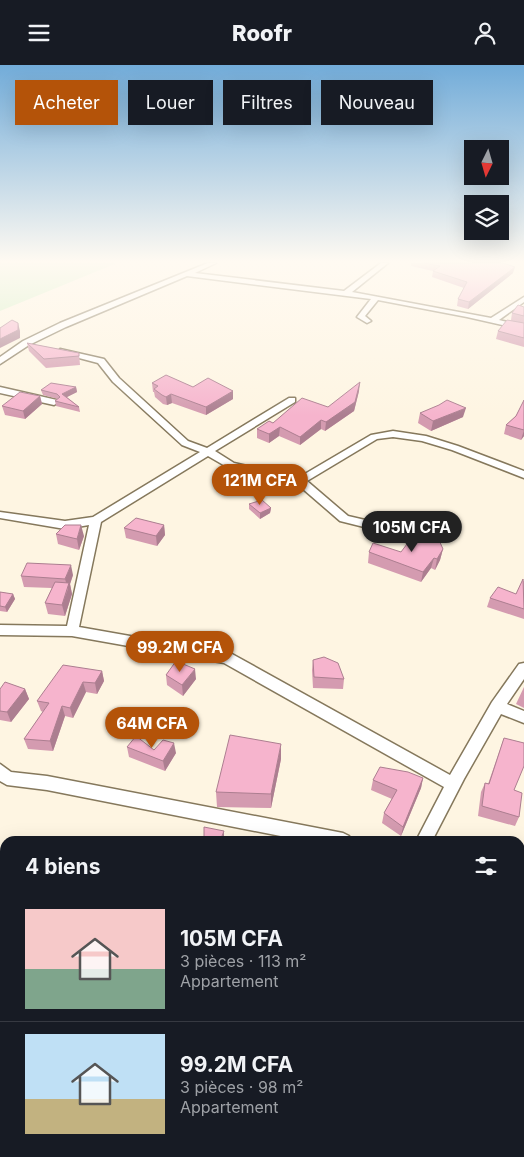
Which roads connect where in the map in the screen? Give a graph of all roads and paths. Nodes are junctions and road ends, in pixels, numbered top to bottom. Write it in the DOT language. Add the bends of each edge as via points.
graph roads {
  1 [pos="90,314"];
  2 [pos="363,314"];
  3 [pos="459,314"];
  4 [pos="502,314"];
  5 [pos="493,320"];
  6 [pos="367,321"];
  7 [pos="524,328"];
  8 [pos="26,343"];
  9 [pos="0,361"];
  10 [pos="0,390"];
  11 [pos="292,399"];
  12 [pos="54,402"];
  13 [pos="209,451"];
  14 [pos="524,475"];
  15 [pos="300,481"];
  16 [pos="0,515"];
  17 [pos="96,520"];
  18 [pos="400,532"];
  19 [pos="0,630"];
  20 [pos="72,631"];
  21 [pos="524,668"];
  22 [pos="497,706"];
  23 [pos="524,717"];
  24 [pos="0,771"];
  25 [pos="452,784"];
  26 [pos="317,836"];
  27 [pos="426,836"];
  1 -- 8 [label="street"];
  2 -- 6 [label="street" via="361,317"];
  3 -- 5 [label="street"];
  4 -- 5 [label="street"];
  5 -- 7 [label="street"];
  8 -- 9 [label="street"];
  8 -- 13 [label="street" via="101,361 116,380 185,443"];
  10 -- 12 [label="street"];
  11 -- 13 [label="street"];
  13 -- 15 [label="street" via="231,465"];
  13 -- 17 [label="street"];
  14 -- 15 [label="street" via="423,438 394,434 374,437"];
  15 -- 18 [label="street" via="344,519"];
  16 -- 17 [label="street" via="65,525"];
  17 -- 20 [label="street"];
  19 -- 20 [label="street"];
  20 -- 25 [label="street" via="227,657"];
  21 -- 22 [label="street"];
  22 -- 23 [label="street"];
  22 -- 25 [label="street"];
  24 -- 26 [label="street" via="7,778"];
  25 -- 27 [label="street"];
}
